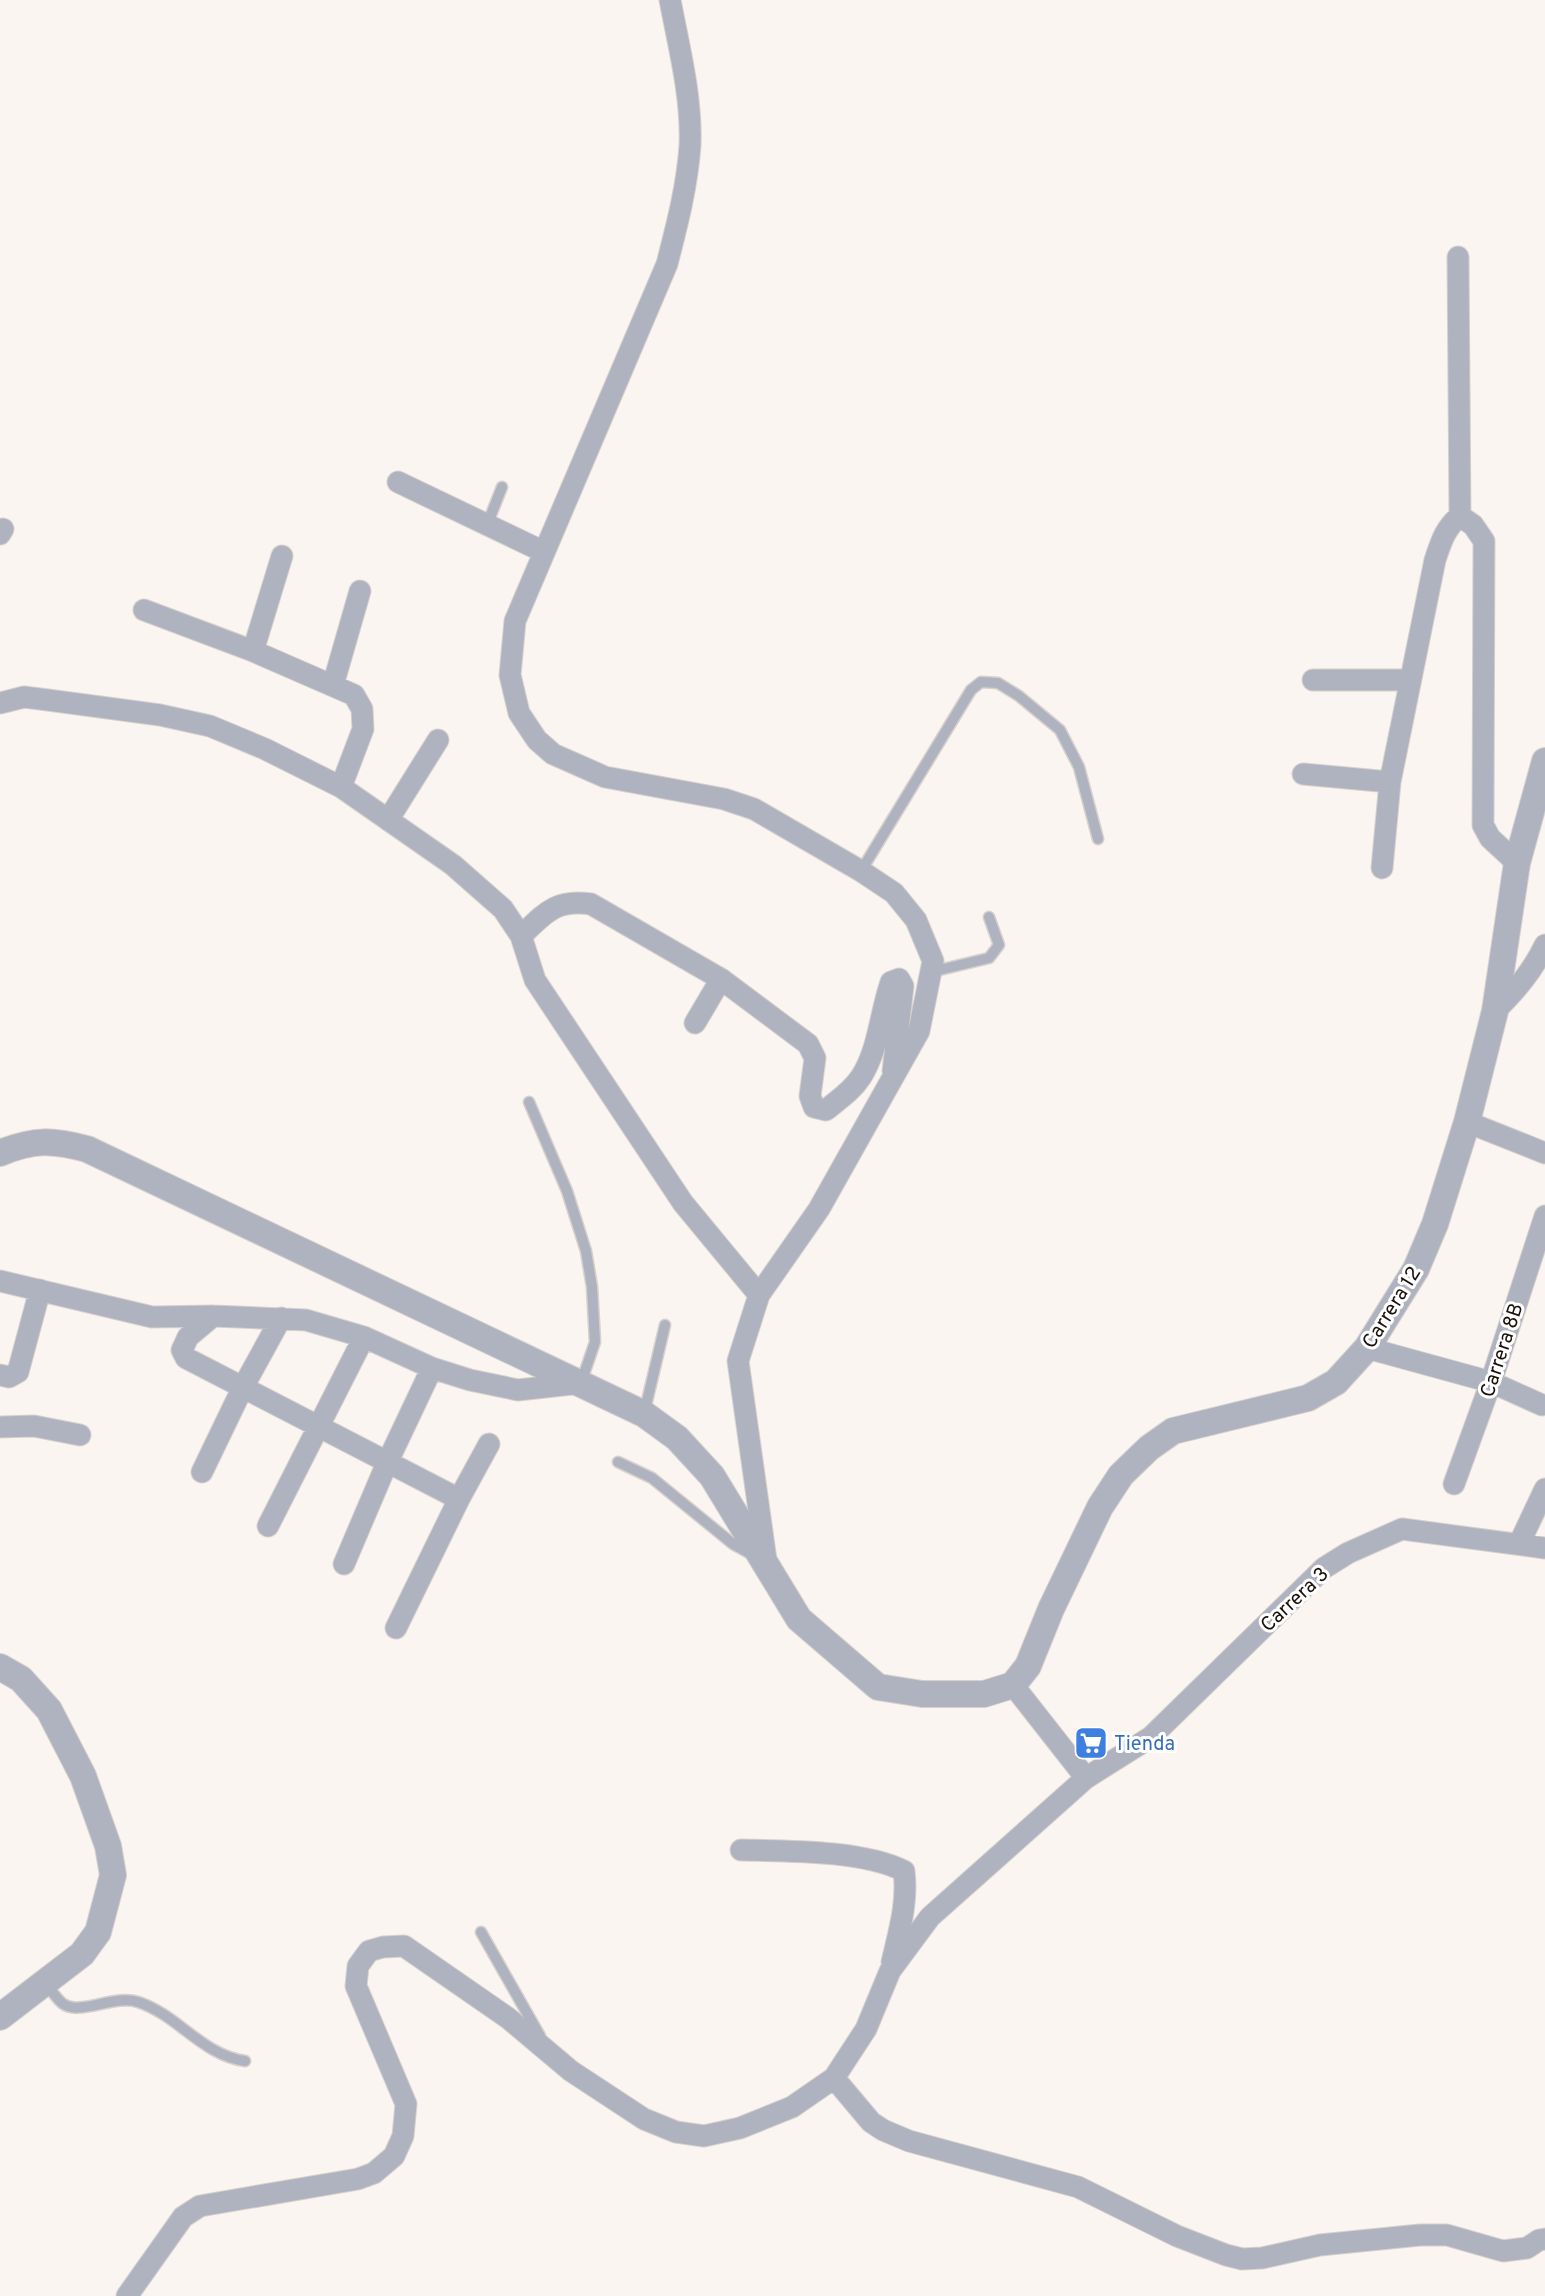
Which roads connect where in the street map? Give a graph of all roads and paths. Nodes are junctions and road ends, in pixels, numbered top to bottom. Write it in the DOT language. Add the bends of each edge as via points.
graph roads {
  1 [pos="670,0"];
  2 [pos="1458,257"];
  3 [pos="398,483"];
  4 [pos="502,487"];
  5 [pos="1460,516"];
  6 [pos="487,525"];
  7 [pos="544,552"];
  8 [pos="282,556"];
  9 [pos="360,591"];
  10 [pos="144,610"];
  11 [pos="253,651"];
  12 [pos="1313,680"];
  13 [pos="1410,680"];
  14 [pos="333,685"];
  15 [pos="0,704"];
  16 [pos="438,740"];
  17 [pos="1545,761"];
  18 [pos="1303,774"];
  19 [pos="1390,782"];
  20 [pos="341,787"];
  21 [pos="388,820"];
  22 [pos="1098,838"];
  23 [pos="1517,863"];
  24 [pos="1382,868"];
  25 [pos="861,871"];
  26 [pos="989,916"];
  27 [pos="521,936"];
  28 [pos="1545,945"];
  29 [pos="931,972"];
  30 [pos="721,979"];
  31 [pos="1495,1011"];
  32 [pos="695,1023"];
  33 [pos="892,1081"];
  34 [pos="529,1102"];
  35 [pos="1467,1122"];
  36 [pos="0,1153"];
  37 [pos="1545,1153"];
  38 [pos="1545,1216"];
  39 [pos="0,1281"];
  40 [pos="40,1290"];
  41 [pos="759,1295"];
  42 [pos="213,1316"];
  43 [pos="282,1318"];
  44 [pos="665,1325"];
  45 [pos="364,1337"];
  46 [pos="1367,1348"];
  47 [pos="432,1368"];
  48 [pos="0,1375"];
  49 [pos="1491,1382"];
  50 [pos="581,1383"];
  51 [pos="242,1389"];
  52 [pos="1544,1403"];
  53 [pos="644,1414"];
  54 [pos="0,1427"];
  55 [pos="318,1427"];
  56 [pos="80,1435"];
  57 [pos="489,1444"];
  58 [pos="618,1461"];
  59 [pos="387,1463"];
  60 [pos="202,1472"];
  61 [pos="1454,1484"];
  62 [pos="1545,1489"];
  63 [pos="459,1499"];
  64 [pos="268,1526"];
  65 [pos="1520,1544"];
  66 [pos="1545,1548"];
  67 [pos="766,1560"];
  68 [pos="344,1564"];
  69 [pos="396,1628"];
  70 [pos="0,1667"];
  71 [pos="1013,1685"];
  72 [pos="1086,1778"];
  73 [pos="741,1850"];
  74 [pos="481,1932"];
  75 [pos="890,1971"];
  76 [pos="44,1981"];
  77 [pos="0,2017"];
  78 [pos="549,2052"];
  79 [pos="245,2061"];
  80 [pos="834,2078"];
  81 [pos="1545,2239"];
  82 [pos="127,2296"];
  1 -- 7 [label="street" via="686,82 690,145 683,204 667,264"];
  2 -- 5 [label="street"];
  3 -- 6 [label="street"];
  4 -- 6 [label="lane"];
  5 -- 13 [label="street" via="1450,524 1435,560"];
  5 -- 23 [label="street" via="1473,525 1484,541 1483,825 1490,838"];
  6 -- 7 [label="street"];
  7 -- 25 [label="street" via="515,621 510,675 519,712 537,740 553,754 605,777 724,799 754,809"];
  8 -- 11 [label="street"];
  9 -- 14 [label="street"];
  10 -- 11 [label="street"];
  11 -- 14 [label="street"];
  12 -- 13 [label="street"];
  13 -- 19 [label="street"];
  14 -- 20 [label="street" via="354,695 362,709 363,729"];
  15 -- 20 [label="street" via="24,697 160,715 210,726"];
  16 -- 21 [label="street"];
  17 -- 23 [label="street, Carrera 12"];
  18 -- 19 [label="street"];
  19 -- 24 [label="street"];
  20 -- 21 [label="street"];
  21 -- 27 [label="street" via="453,865 503,909"];
  22 -- 25 [label="lane" via="1079,766 1060,730 998,683 981,682 971,690"];
  23 -- 31 [label="street, Carrera 12"];
  25 -- 29 [label="street" via="894,893 916,920 933,961"];
  26 -- 29 [label="lane" via="999,945 988,958"];
  27 -- 30 [label="street" via="551,908 577,902 591,904"];
  27 -- 41 [label="street" via="534,980 683,1203"];
  28 -- 31 [label="street" via="1534,969"];
  29 -- 33 [label="street" via="919,1031"];
  30 -- 32 [label="street"];
  30 -- 33 [label="street" via="808,1044 815,1058 810,1096 814,1107 826,1110 860,1078 872,1054 891,982 899,979 903,986"];
  31 -- 35 [label="street, Carrera 12"];
  33 -- 41 [label="street" via="819,1209"];
  34 -- 50 [label="lane" via="567,1191 586,1251 595,1342"];
  35 -- 37 [label="street"];
  35 -- 46 [label="street, Carrera 12" via="1435,1224 1416,1269"];
  36 -- 50 [label="street" via="24,1143 59,1142 87,1149"];
  38 -- 49 [label="street, Carrera 8B"];
  39 -- 40 [label="street"];
  40 -- 42 [label="street" via="152,1317"];
  40 -- 48 [label="street" via="18,1372 9,1377"];
  41 -- 67 [label="street" via="738,1361"];
  42 -- 43 [label="street"];
  42 -- 51 [label="street" via="188,1336 182,1350 186,1358"];
  43 -- 45 [label="street" via="306,1320"];
  43 -- 51 [label="street"];
  44 -- 53 [label="lane"];
  45 -- 47 [label="street"];
  45 -- 55 [label="street"];
  46 -- 49 [label="street"];
  46 -- 71 [label="street, Carrera 12" via="1336,1382 1308,1398 1173,1431 1149,1448 1121,1475 1095,1517 1028,1666"];
  47 -- 50 [label="street" via="518,1390"];
  47 -- 59 [label="street"];
  49 -- 52 [label="street"];
  49 -- 61 [label="street, Carrera 8B"];
  50 -- 53 [label="street"];
  51 -- 55 [label="street"];
  51 -- 60 [label="street"];
  53 -- 67 [label="street" via="677,1438 712,1476"];
  54 -- 56 [label="street" via="34,1426"];
  55 -- 59 [label="street"];
  55 -- 64 [label="street"];
  57 -- 63 [label="street"];
  58 -- 67 [label="lane" via="652,1478 733,1544"];
  59 -- 63 [label="street"];
  59 -- 68 [label="street"];
  62 -- 65 [label="street"];
  63 -- 69 [label="street"];
  65 -- 66 [label="street, Carrera 3"];
  65 -- 72 [label="street, Carrera 3" via="1402,1529 1348,1553 1324,1568 1151,1737"];
  67 -- 71 [label="street" via="799,1619 878,1687 922,1694 984,1694"];
  70 -- 76 [label="street" via="21,1679 49,1710 83,1776 108,1846 113,1875 98,1932 82,1954"];
  71 -- 72 [label="street"];
  72 -- 75 [label="street, Carrera 3" via="930,1917"];
  73 -- 75 [label="street" via="819,1852 890,1863 904,1871 902,1922"];
  74 -- 78 [label="lane"];
  75 -- 80 [label="street" via="866,2028"];
  76 -- 77 [label="street"];
  76 -- 79 [label="lane" via="69,2007 117,1999 141,2003 218,2054"];
  78 -- 80 [label="street" via="644,2119 676,2132 704,2136 741,2128 792,2107"];
  78 -- 82 [label="street" via="508,2018 404,1946 369,1951 358,1966 356,1986 406,2104 403,2136 394,2156 374,2173 357,2179 200,2205 183,2217"];
  80 -- 81 [label="street" via="871,2122 883,2130 909,2141 1078,2187 1226,2256 1262,2258 1320,2246 1420,2235 1447,2235 1503,2251 1527,2248"];
}
